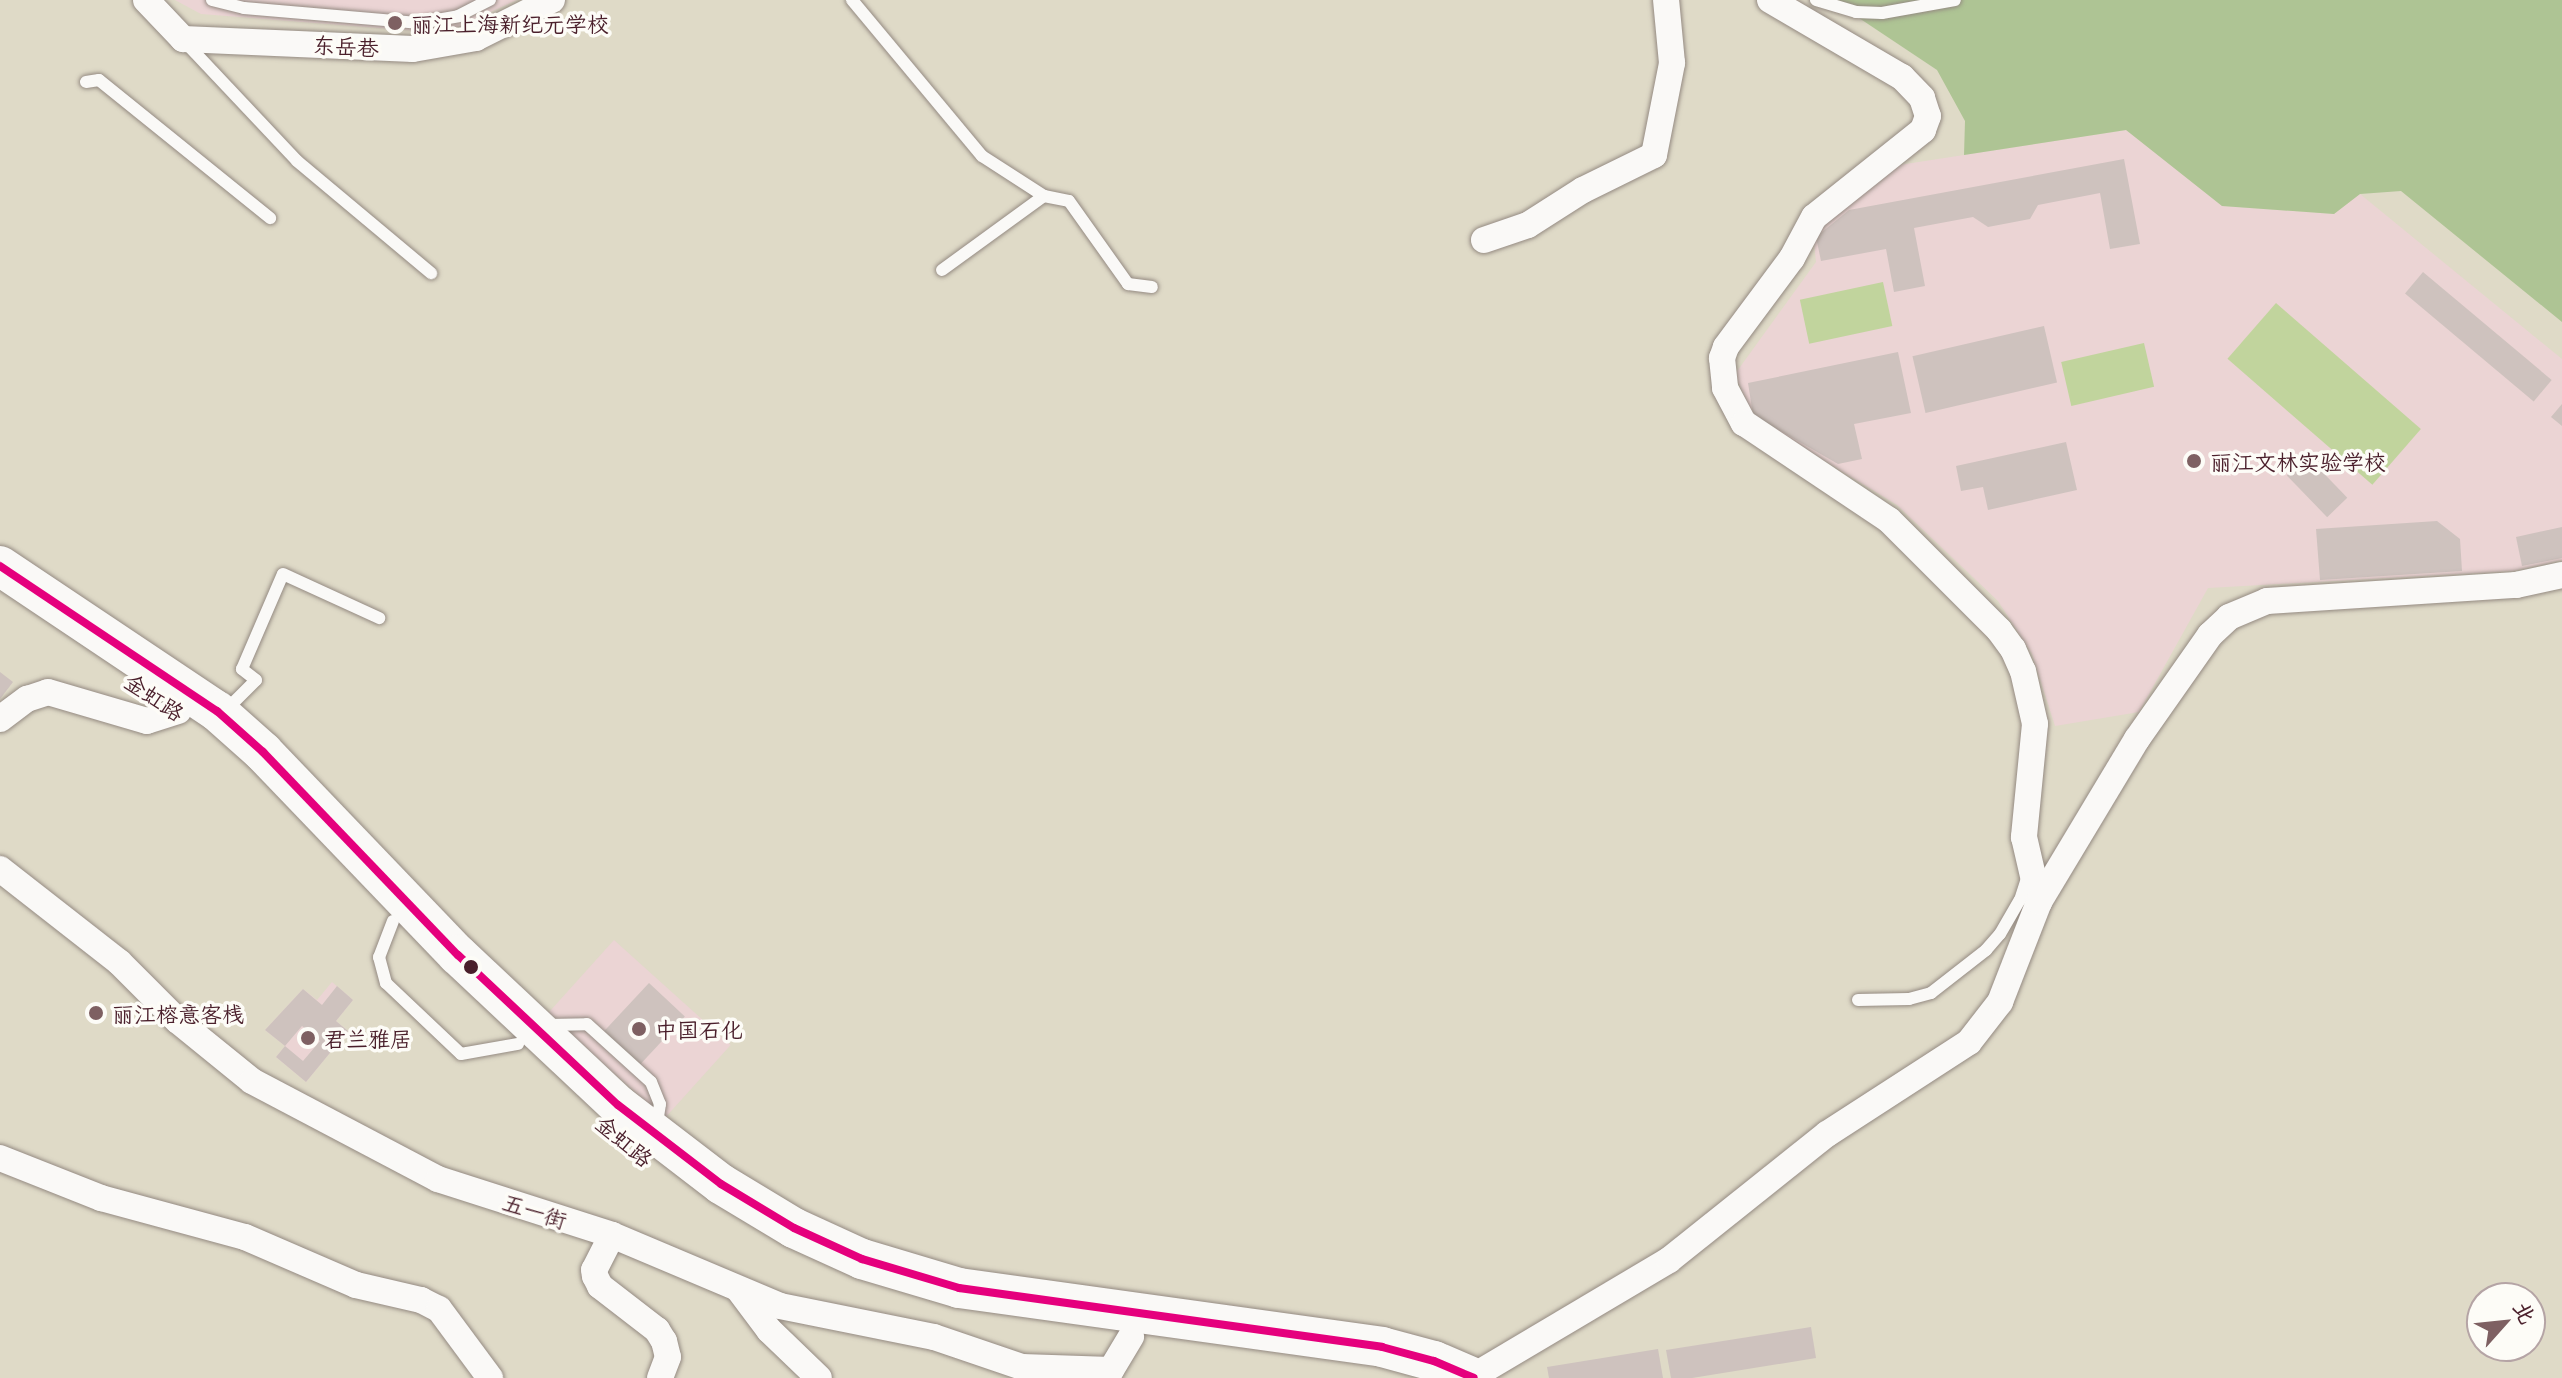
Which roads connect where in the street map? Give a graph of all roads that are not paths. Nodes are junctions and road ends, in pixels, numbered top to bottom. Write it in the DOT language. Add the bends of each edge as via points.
graph roads {
  1 [pos="146,0"];
  2 [pos="212,0"];
  3 [pos="490,0"];
  4 [pos="552,0"];
  5 [pos="852,0"];
  6 [pos="1666,0"];
  7 [pos="1770,0"];
  8 [pos="1816,0"];
  9 [pos="1955,0"];
  10 [pos="183,39"];
  11 [pos="86,82"];
  12 [pos="1044,196"];
  13 [pos="270,218"];
  14 [pos="1484,240"];
  15 [pos="942,270"];
  16 [pos="431,273"];
  17 [pos="1152,287"];
  18 [pos="0,566"];
  19 [pos="2562,575"];
  20 [pos="0,594"];
  21 [pos="379,618"];
  22 [pos="178,711"];
  23 [pos="222,715"];
  24 [pos="0,719"];
  25 [pos="2030,863"];
  26 [pos="0,869"];
  27 [pos="2039,902"];
  28 [pos="1858,1000"];
  29 [pos="526,1035"];
  30 [pos="0,1158"];
  31 [pos="612,1235"];
  32 [pos="739,1290"];
  33 [pos="1131,1337"];
  34 [pos="1473,1377"];
  35 [pos="490,1378"];
  36 [pos="660,1378"];
  37 [pos="819,1378"];
  38 [pos="1408,1378"];
  1 -- 10 [label="street"];
  2 -- 3 [label="lane" via="244,8 420,23 458,16"];
  4 -- 10 [label="street, 东岳巷" via="494,31 435,47"];
  5 -- 12 [label="lane" via="982,156"];
  6 -- 14 [label="street" via="1672,63 1654,155 1528,225"];
  7 -- 25 [label="street" via="1902,77 1922,98 1928,116 1923,130 1814,217 1792,258 1726,347 1725,388 1744,423 1889,520 2013,649 2035,724 2024,837"];
  8 -- 9 [label="lane" via="1856,12 1882,13"];
  10 -- 16 [label="lane" via="297,161"];
  11 -- 13 [label="lane" via="99,80"];
  12 -- 15 [label="lane"];
  12 -- 17 [label="lane" via="1069,201 1128,284"];
  18 -- 23 [label="main road, 金虹路"];
  19 -- 27 [label="street" via="2516,585 2280,599 2240,610 2210,635 2137,739"];
  20 -- 22 [label="main road, 金虹路"];
  21 -- 23 [label="lane" via="283,574 242,669 256,680"];
  22 -- 24 [label="street" via="147,721 48,692 14,706"];
  22 -- 29 [label="main road, 金虹路" via="247,769 393,921"];
  23 -- 29 [label="main road, 金虹路" via="458,955"];
  25 -- 27 [label="street"];
  25 -- 28 [label="lane" via="2012,917 1986,950 1931,993"];
  26 -- 31 [label="street, 五一街" via="119,962 178,1021 252,1081 438,1179"];
  27 -- 34 [label="street" via="2000,1002 1969,1042 1827,1134 1682,1252"];
  29 -- 33 [label="main road, 金虹路" via="637,1151 708,1204 783,1250 854,1282 923,1304"];
  29 -- 34 [label="main road, 金虹路" via="721,1184 794,1228 898,1272 991,1294 1382,1347"];
  30 -- 35 [label="street" via="101,1198 245,1237 356,1285 439,1309"];
  31 -- 32 [label="street, 五一街"];
  31 -- 36 [label="street" via="595,1276 600,1286 657,1330 668,1357"];
  32 -- 33 [label="street, 五一街" via="780,1306 934,1337 1022,1367 1111,1370"];
  32 -- 37 [label="street" via="769,1330"];
  33 -- 38 [label="main road, 金虹路"];
}
